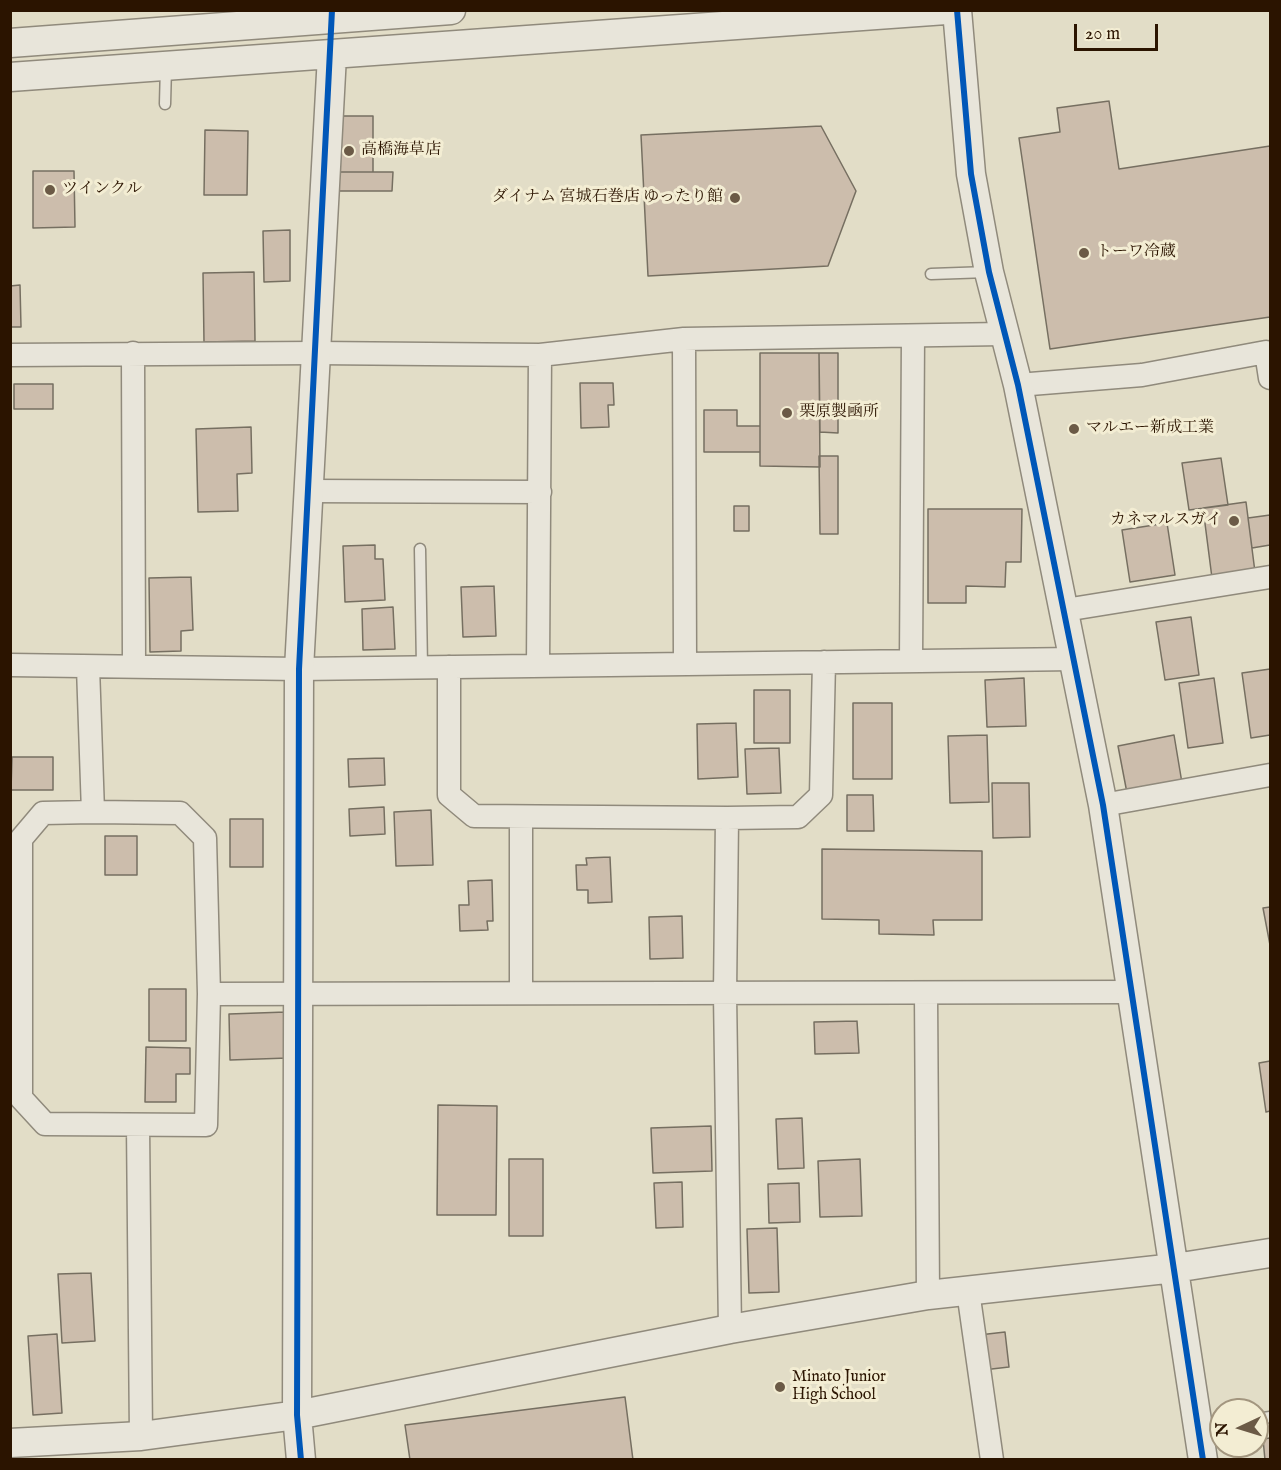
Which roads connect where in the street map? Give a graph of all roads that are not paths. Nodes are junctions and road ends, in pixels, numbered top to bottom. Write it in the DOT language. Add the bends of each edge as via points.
graph roads {
  1 [pos="451,10"];
  2 [pos="946,10"];
  3 [pos="957,10"];
  4 [pos="332,14"];
  5 [pos="654,21"];
  6 [pos="10,44"];
  7 [pos="332,55"];
  8 [pos="166,66"];
  9 [pos="10,77"];
  10 [pos="165,104"];
  11 [pos="989,272"];
  12 [pos="931,274"];
  13 [pos="1003,334"];
  14 [pos="913,336"];
  15 [pos="684,339"];
  16 [pos="133,353"];
  17 [pos="316,353"];
  18 [pos="10,355"];
  19 [pos="540,355"];
  20 [pos="1270,378"];
  21 [pos="1018,385"];
  22 [pos="309,491"];
  23 [pos="540,492"];
  24 [pos="420,549"];
  25 [pos="1270,577"];
  26 [pos="1065,610"];
  27 [pos="1075,659"];
  28 [pos="911,661"];
  29 [pos="824,662"];
  30 [pos="685,663"];
  31 [pos="10,665"];
  32 [pos="134,665"];
  33 [pos="538,666"];
  34 [pos="88,667"];
  35 [pos="422,667"];
  36 [pos="449,667"];
  37 [pos="299,669"];
  38 [pos="1270,775"];
  39 [pos="1103,805"];
  40 [pos="93,812"];
  41 [pos="521,817"];
  42 [pos="727,818"];
  43 [pos="15,963"];
  44 [pos="521,992"];
  45 [pos="1132,992"];
  46 [pos="299,993"];
  47 [pos="208,994"];
  48 [pos="725,994"];
  49 [pos="926,994"];
  50 [pos="138,1125"];
  51 [pos="1270,1253"];
  52 [pos="1175,1268"];
  53 [pos="968,1291"];
  54 [pos="928,1295"];
  55 [pos="730,1329"];
  56 [pos="297,1415"];
  57 [pos="1209,1420"];
  58 [pos="1209,1429"];
  59 [pos="141,1436"];
  60 [pos="10,1443"];
  61 [pos="301,1460"];
  62 [pos="992,1460"];
  63 [pos="1203,1460"];
  1 -- 4 [label="street"];
  2 -- 5 [label="street"];
  3 -- 11 [label="street" via="970,174"];
  4 -- 6 [label="street"];
  4 -- 7 [label="street"];
  5 -- 7 [label="street"];
  7 -- 8 [label="street"];
  7 -- 17 [label="street"];
  8 -- 9 [label="street"];
  8 -- 10 [label="lane"];
  11 -- 12 [label="lane"];
  11 -- 13 [label="street"];
  13 -- 14 [label="street"];
  13 -- 21 [label="street"];
  14 -- 15 [label="street"];
  14 -- 28 [label="street"];
  15 -- 19 [label="street"];
  15 -- 30 [label="street"];
  16 -- 17 [label="street"];
  16 -- 18 [label="street"];
  16 -- 32 [label="street"];
  17 -- 19 [label="street"];
  17 -- 22 [label="street"];
  19 -- 23 [label="street"];
  20 -- 21 [label="street" via="1266,352 1142,375"];
  21 -- 26 [label="street"];
  22 -- 23 [label="street"];
  22 -- 37 [label="street"];
  23 -- 33 [label="street"];
  24 -- 35 [label="lane"];
  25 -- 26 [label="street"];
  26 -- 27 [label="street"];
  27 -- 28 [label="street"];
  27 -- 39 [label="street"];
  28 -- 29 [label="street"];
  29 -- 30 [label="street"];
  29 -- 42 [label="street" via="821,795 798,817"];
  30 -- 33 [label="street"];
  31 -- 34 [label="street"];
  32 -- 34 [label="street"];
  32 -- 37 [label="street"];
  33 -- 36 [label="street"];
  34 -- 40 [label="street"];
  35 -- 36 [label="street"];
  35 -- 37 [label="street"];
  36 -- 41 [label="street" via="449,795 474,816"];
  37 -- 46 [label="street"];
  38 -- 39 [label="street"];
  39 -- 45 [label="street"];
  40 -- 43 [label="street" via="43,813 21,838"];
  40 -- 47 [label="street" via="180,813 205,838"];
  41 -- 42 [label="street"];
  41 -- 44 [label="street"];
  42 -- 48 [label="street"];
  43 -- 50 [label="street" via="21,1098 45,1124"];
  44 -- 46 [label="street"];
  44 -- 48 [label="street"];
  45 -- 49 [label="street"];
  45 -- 52 [label="street"];
  46 -- 47 [label="street"];
  46 -- 56 [label="street"];
  47 -- 50 [label="street" via="206,1125"];
  48 -- 49 [label="street"];
  48 -- 55 [label="street"];
  49 -- 54 [label="street"];
  50 -- 59 [label="street"];
  51 -- 52 [label="street"];
  52 -- 53 [label="street"];
  52 -- 57 [label="street"];
  53 -- 54 [label="street"];
  53 -- 62 [label="street"];
  54 -- 55 [label="street"];
  55 -- 56 [label="street"];
  56 -- 59 [label="street"];
  56 -- 61 [label="street"];
  58 -- 63 [label="street"];
  59 -- 60 [label="street"];
}
